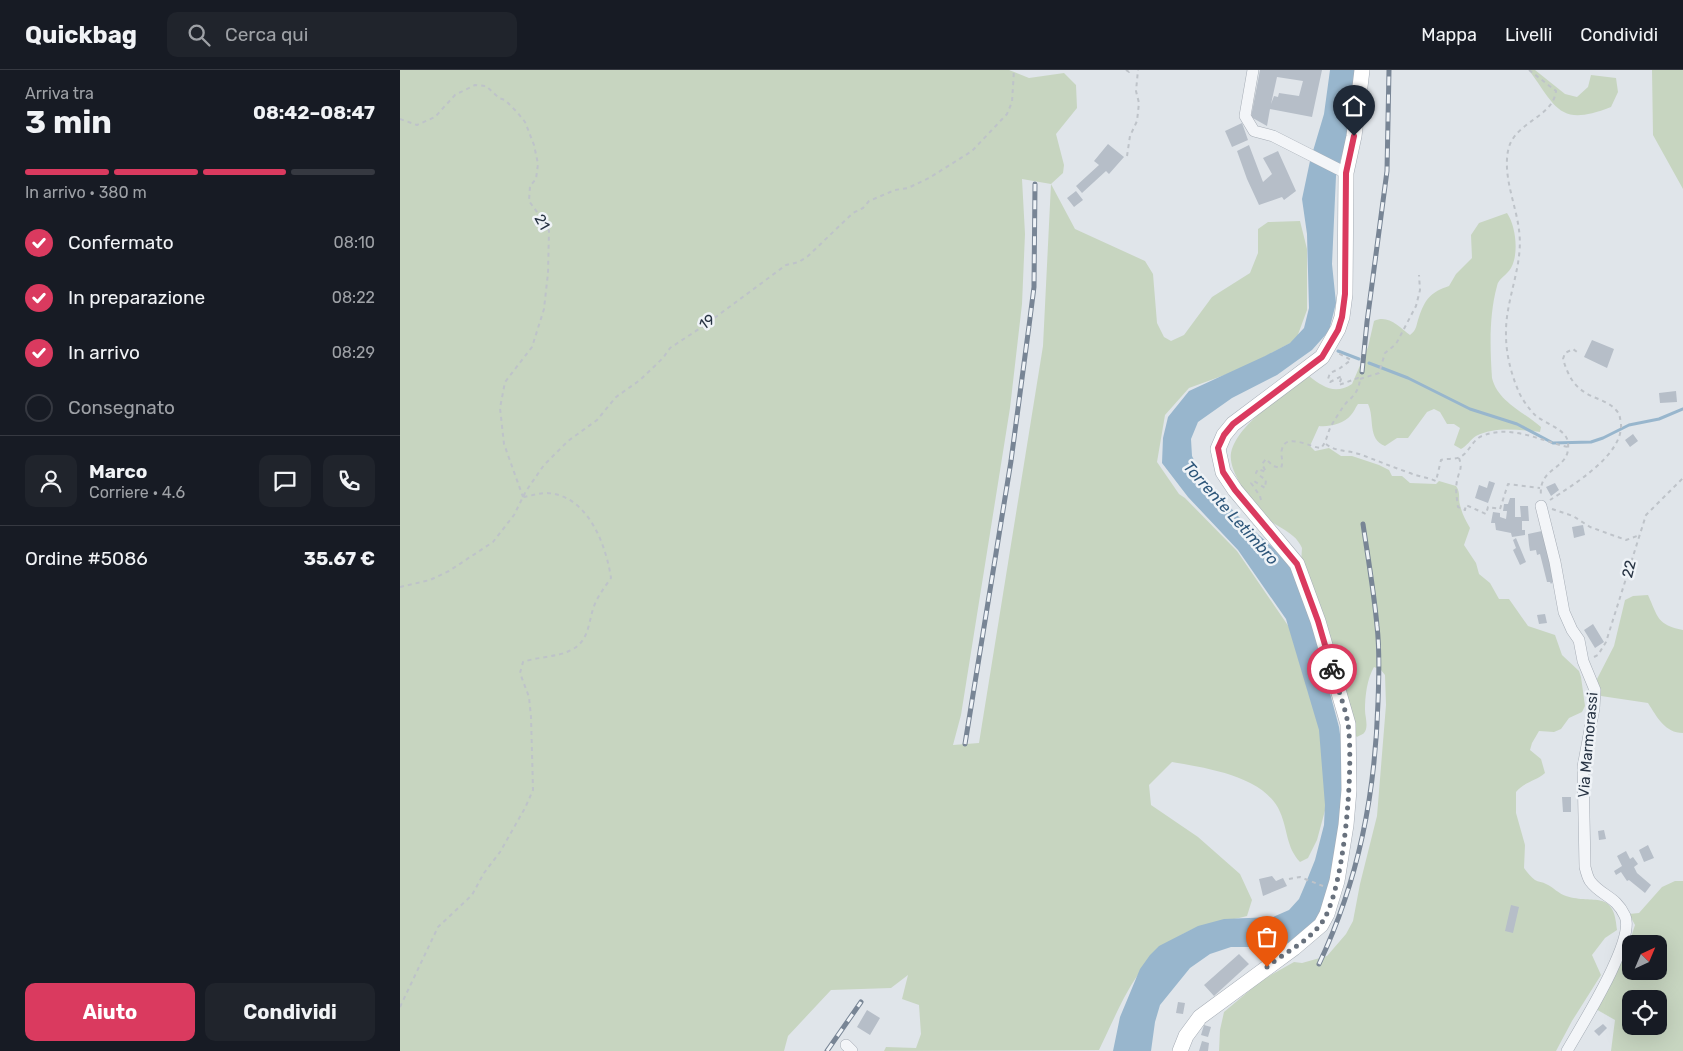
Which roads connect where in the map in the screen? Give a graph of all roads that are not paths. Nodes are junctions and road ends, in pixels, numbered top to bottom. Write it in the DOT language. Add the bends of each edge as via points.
graph roads {
  1 [pos="1253,70"];
  2 [pos="1362,70"];
  3 [pos="1346,173"];
  4 [pos="1543,509"];
  5 [pos="1180,1051"];
  6 [pos="1567,1051"];
  1 -- 3 [label="street" via="1245,116 1254,131 1273,136"];
  2 -- 3 [label="main road"];
  3 -- 5 [label="main road" via="1345,294 1342,317 1328,350 1313,365 1233,424 1218,448 1223,472 1297,564 1318,621 1348,724 1349,790 1337,881 1321,925 1200,1017"];
  4 -- 6 [label="street, Via Marmorassi" via="1564,612 1579,640 1583,661 1595,690 1582,800 1585,867 1590,881 1618,903 1628,924 1626,939 1611,972"];
}
